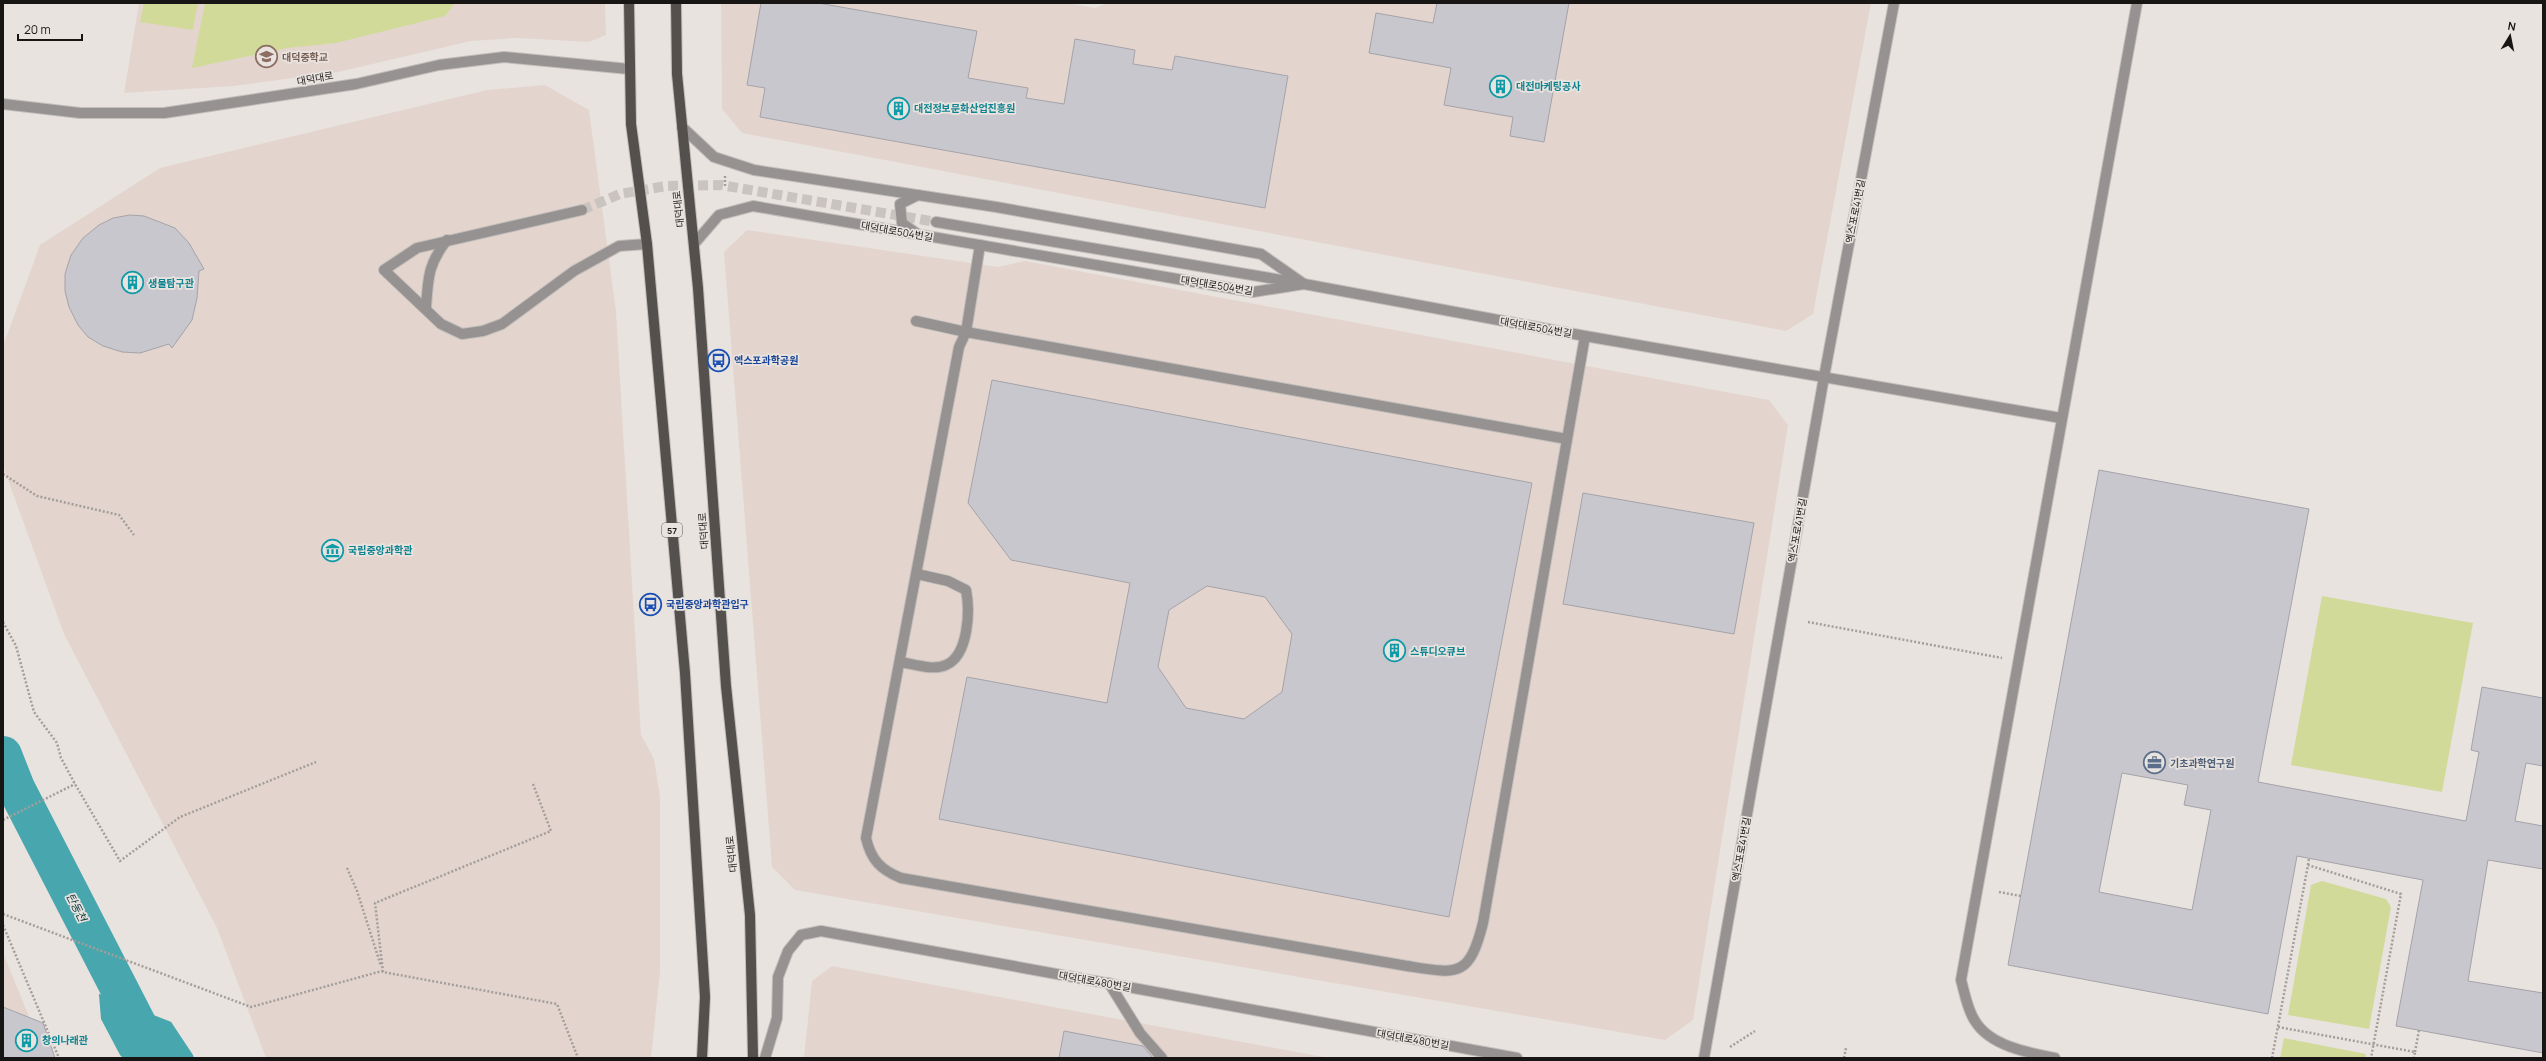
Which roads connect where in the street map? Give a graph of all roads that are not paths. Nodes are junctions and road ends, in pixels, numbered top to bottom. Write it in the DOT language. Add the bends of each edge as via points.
graph roads {
  1 [pos="629,3"];
  2 [pos="676,3"];
  3 [pos="1894,3"];
  4 [pos="2137,3"];
  5 [pos="630,70"];
  6 [pos="3,104"];
  7 [pos="682,128"];
  8 [pos="918,195"];
  9 [pos="582,210"];
  10 [pos="936,222"];
  11 [pos="919,235"];
  12 [pos="447,240"];
  13 [pos="647,244"];
  14 [pos="694,244"];
  15 [pos="980,245"];
  16 [pos="1304,284"];
  17 [pos="426,308"];
  18 [pos="916,321"];
  19 [pos="966,332"];
  20 [pos="1585,336"];
  21 [pos="1824,377"];
  22 [pos="2061,418"];
  23 [pos="1567,439"];
  24 [pos="916,574"];
  25 [pos="900,662"];
  26 [pos="1109,983"];
  27 [pos="702,1058"];
  28 [pos="753,1058"];
  29 [pos="765,1058"];
  30 [pos="1162,1058"];
  31 [pos="1517,1058"];
  32 [pos="1704,1058"];
  33 [pos="2055,1058"];
  1 -- 5 [label="main road, 57"];
  2 -- 7 [label="main road, 대덕대로" via="677,74"];
  3 -- 21 [label="street, 엑스포로41번길"];
  4 -- 22 [label="street"];
  5 -- 6 [label="street, 대덕대로" via="504,57 439,65 356,84 164,113 80,113"];
  5 -- 13 [label="main road, 57" via="630,124"];
  7 -- 8 [label="street" via="714,157 754,170"];
  7 -- 14 [label="main road, 대덕대로"];
  8 -- 11 [label="street" via="900,204 902,223"];
  8 -- 16 [label="street" via="1261,254"];
  9 -- 12 [label="street"];
  10 -- 16 [label="street"];
  11 -- 14 [label="street, 대덕대로504번길" via="753,206 719,215"];
  11 -- 15 [label="street, 대덕대로504번길"];
  12 -- 17 [label="street" via="435,255 428,273"];
  12 -- 17 [label="street" via="417,248 384,270"];
  13 -- 17 [label="street" via="619,246 574,272 502,324 483,331 462,334 441,324"];
  13 -- 27 [label="main road, 57" via="685,673 705,997"];
  14 -- 28 [label="main road, 대덕대로" via="726,686 750,915"];
  15 -- 16 [label="street, 대덕대로504번길" via="1253,292"];
  15 -- 19 [label="street"];
  16 -- 20 [label="street, 대덕대로504번길"];
  18 -- 19 [label="street"];
  19 -- 23 [label="street"];
  19 -- 24 [label="street" via="959,347"];
  20 -- 21 [label="street, 대덕대로504번길"];
  20 -- 23 [label="street"];
  21 -- 22 [label="street, 대덕대로504번길"];
  21 -- 32 [label="street, 엑스포로41번길"];
  22 -- 33 [label="street" via="1961,980 1975,1023 1996,1040 2022,1052"];
  23 -- 25 [label="street" via="1482,923 1477,946 1470,961 1456,970 1447,972 1399,965 901,878 886,873 874,861 866,838"];
  24 -- 25 [label="street"];
  24 -- 25 [label="street" via="948,581 966,590 969,607 962,648 956,658 945,666"];
  26 -- 29 [label="street, 대덕대로480번길" via="821,931 801,935 788,951 778,977 776,1018"];
  26 -- 30 [label="street"];
  26 -- 31 [label="street, 대덕대로480번길"];
}
